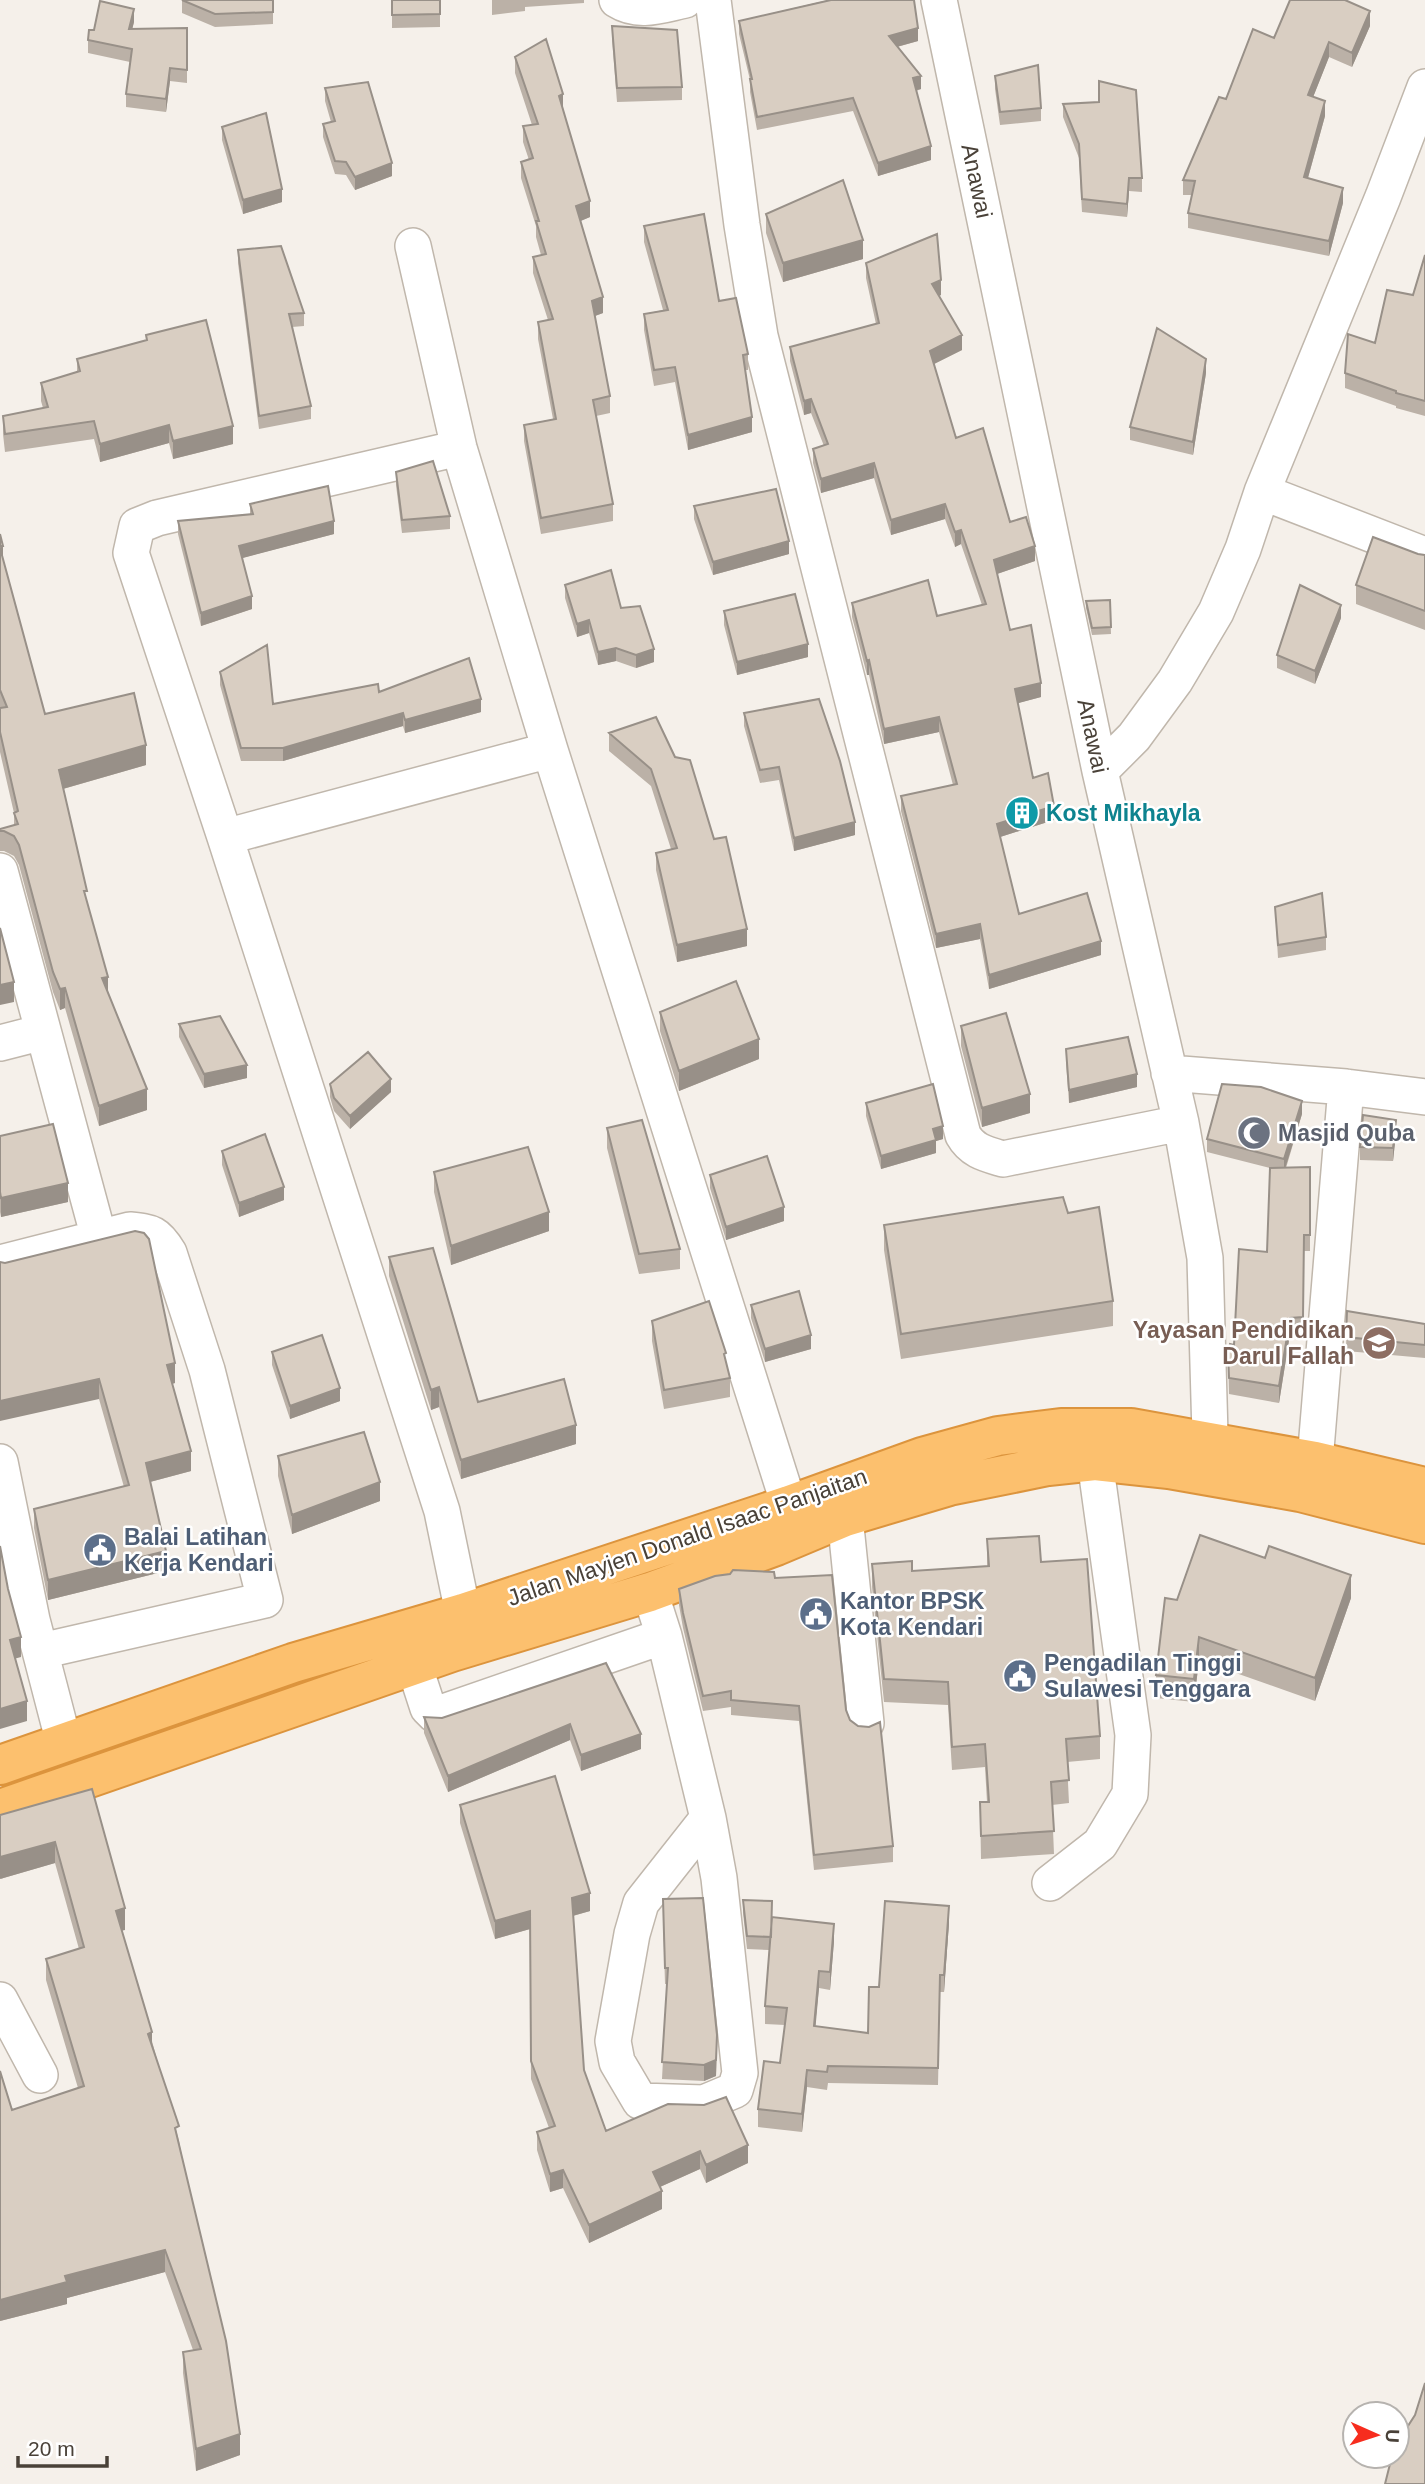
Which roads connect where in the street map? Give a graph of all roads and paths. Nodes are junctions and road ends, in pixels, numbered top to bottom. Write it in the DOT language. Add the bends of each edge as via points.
graph roads {
  1 [pos="685,0"];
  2 [pos="713,0"];
  3 [pos="939,0"];
  4 [pos="622,3"];
  5 [pos="1425,88"];
  6 [pos="413,246"];
  7 [pos="460,447"];
  8 [pos="1262,492"];
  9 [pos="1425,555"];
  10 [pos="550,750"];
  11 [pos="1100,771"];
  12 [pos="225,837"];
  13 [pos="0,871"];
  14 [pos="43,1032"];
  15 [pos="0,1043"];
  16 [pos="1169,1073"];
  17 [pos="1346,1087"];
  18 [pos="1425,1097"];
  19 [pos="1181,1123"];
  20 [pos="99,1238"];
  21 [pos="0,1263"];
  22 [pos="1210,1459"];
  23 [pos="1096,1461"];
  24 [pos="1315,1461"];
  25 [pos="0,1462"];
  26 [pos="1425,1487"];
  27 [pos="1383,1495"];
  28 [pos="789,1505"];
  29 [pos="845,1517"];
  30 [pos="1425,1524"];
  31 [pos="650,1592"];
  32 [pos="463,1612"];
  33 [pos="664,1636"];
  34 [pos="41,1651"];
  35 [pos="414,1665"];
  36 [pos="866,1723"];
  37 [pos="64,1743"];
  38 [pos="0,1765"];
  39 [pos="0,1809"];
  40 [pos="708,1818"];
  41 [pos="1050,1883"];
  42 [pos="0,2000"];
  43 [pos="40,2075"];
  1 -- 4 [label="street" via="644,9"];
  2 -- 19 [label="street" via="760,336 962,1135 968,1145 984,1154 1003,1158"];
  3 -- 11 [label="street, Anawai"];
  5 -- 8 [label="street"];
  6 -- 7 [label="street"];
  7 -- 10 [label="street"];
  7 -- 12 [label="street" via="137,526 131,553"];
  8 -- 9 [label="street"];
  8 -- 11 [label="street" via="1216,612 1175,681 1134,737"];
  10 -- 12 [label="street"];
  10 -- 28 [label="street"];
  11 -- 16 [label="street, Anawai"];
  12 -- 32 [label="street" via="442,1511"];
  13 -- 14 [label="street"];
  14 -- 15 [label="street"];
  14 -- 20 [label="street"];
  16 -- 17 [label="street"];
  16 -- 19 [label="street, Anawai"];
  17 -- 18 [label="street"];
  17 -- 24 [label="street"];
  19 -- 22 [label="street, Anawai" via="1205,1258"];
  20 -- 21 [label="street"];
  20 -- 34 [label="street" via="145,1231 159,1236 169,1253 207,1370 265,1600"];
  22 -- 23 [label="highway, Jalan Mayjen Donald Isaac Panjaitan"];
  22 -- 24 [label="highway, Jalan Mayjen Donald Isaac Panjaitan" via="1251,1450"];
  22 -- 27 [label="highway, Jalan Mayjen Donald Isaac Panjaitan" via="1300,1492"];
  22 -- 28 [label="highway, Jalan Mayjen Donald Isaac Panjaitan" via="1130,1428 1061,1428 998,1436 922,1457"];
  23 -- 29 [label="highway, Jalan Mayjen Donald Isaac Panjaitan" via="949,1486"];
  23 -- 41 [label="street" via="1133,1735 1130,1794 1100,1844"];
  24 -- 27 [label="highway, Jalan Mayjen Donald Isaac Panjaitan"];
  25 -- 34 [label="street"];
  26 -- 27 [label="highway"];
  27 -- 30 [label="highway"];
  28 -- 32 [label="highway, Jalan Mayjen Donald Isaac Panjaitan"];
  29 -- 31 [label="highway, Jalan Mayjen Donald Isaac Panjaitan"];
  29 -- 36 [label="street"];
  31 -- 33 [label="street"];
  31 -- 35 [label="highway, Jalan Mayjen Donald Isaac Panjaitan"];
  32 -- 37 [label="highway, Jalan Mayjen Donald Isaac Panjaitan" via="293,1663"];
  33 -- 35 [label="street" via="435,1715 428,1708"];
  33 -- 40 [label="street"];
  34 -- 37 [label="street"];
  35 -- 39 [label="highway, Jalan Mayjen Donald Isaac Panjaitan"];
  37 -- 38 [label="highway, Jalan Mayjen Donald Isaac Panjaitan"];
  40 -- 40 [label="street" via="740,2073 735,2090 704,2104 640,2101 617,2062 613,2041 632,1934 641,1903"];
  42 -- 43 [label="street"];
}
